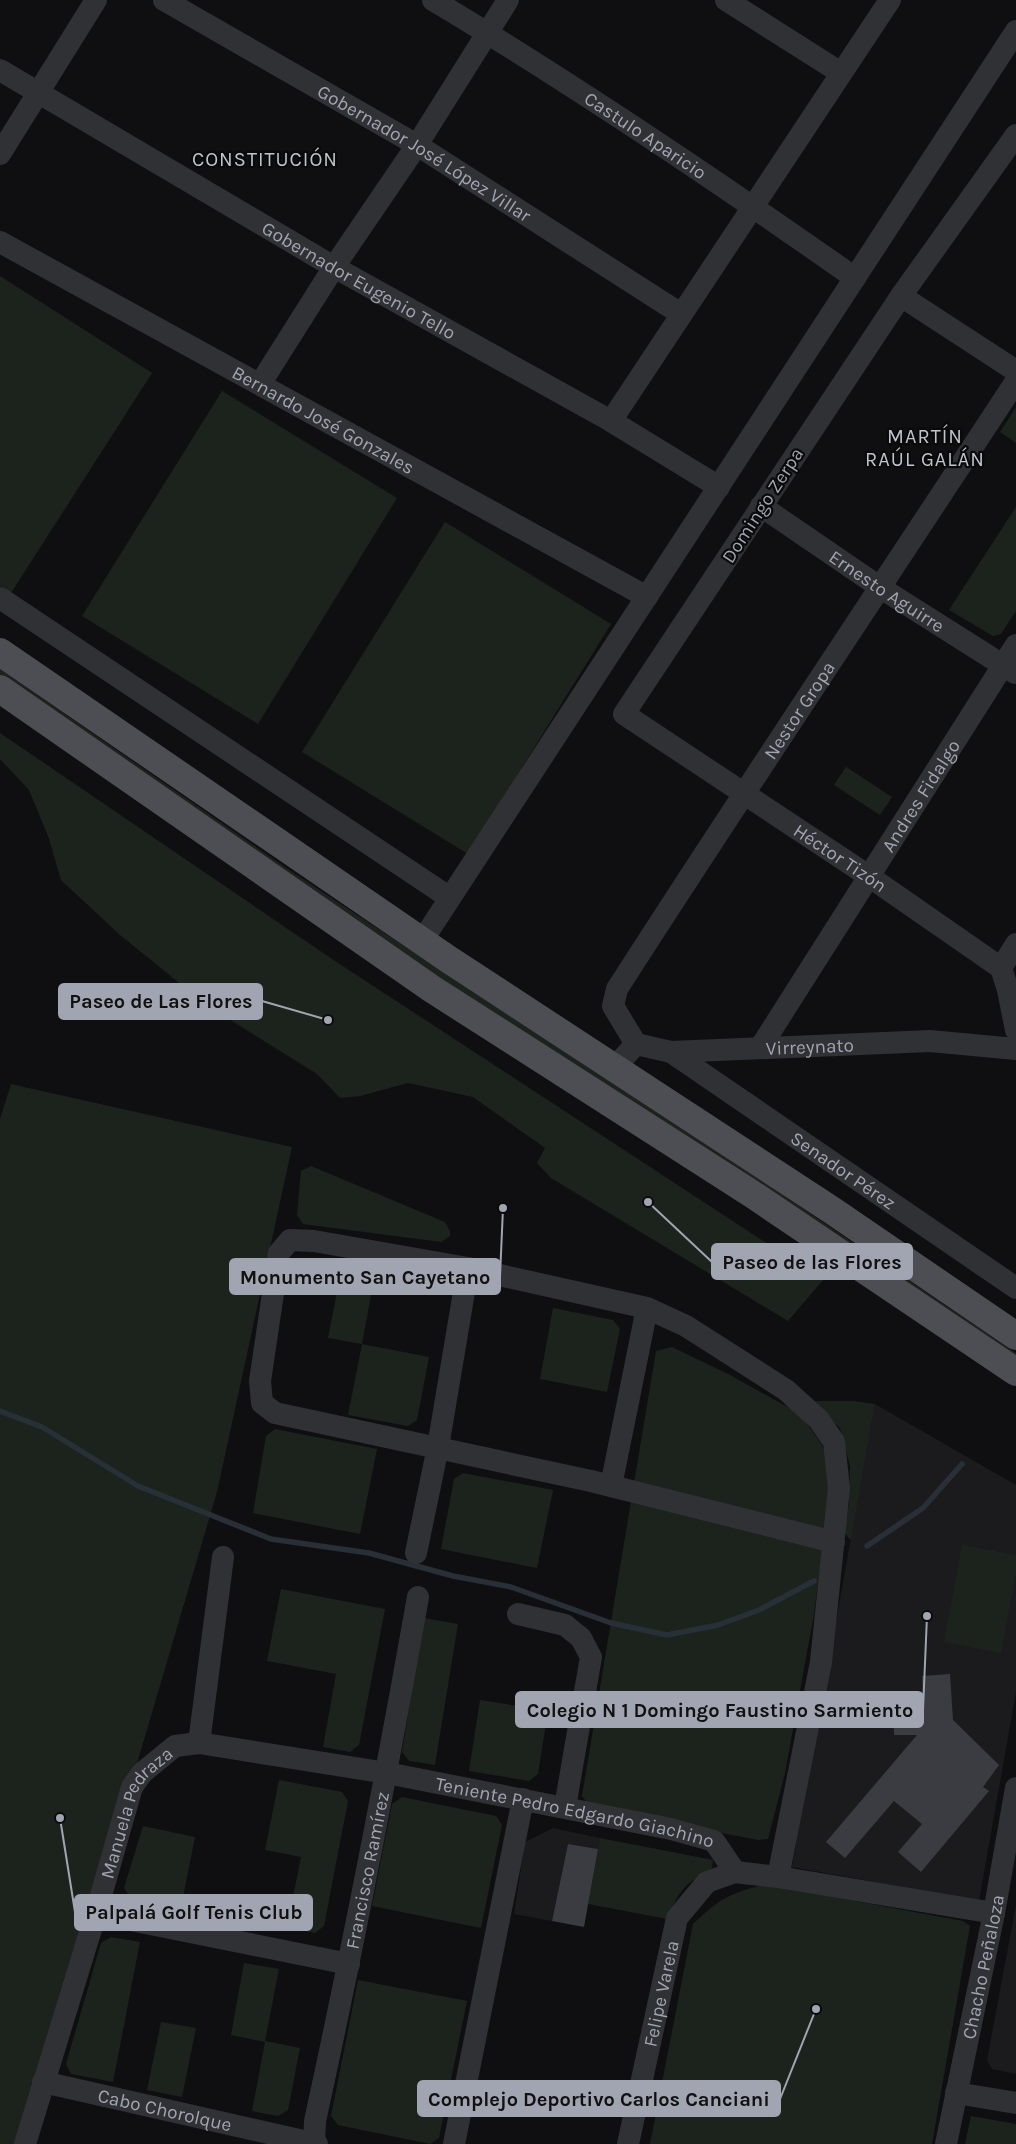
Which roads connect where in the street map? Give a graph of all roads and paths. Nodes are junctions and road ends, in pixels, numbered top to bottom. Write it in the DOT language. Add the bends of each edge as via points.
graph roads {
  1 [pos="96,0"];
  2 [pos="164,0"];
  3 [pos="433,0"];
  4 [pos="508,0"];
  5 [pos="726,0"];
  6 [pos="890,0"];
  7 [pos="1016,31"];
  8 [pos="487,32"];
  9 [pos="0,70"];
  10 [pos="841,73"];
  11 [pos="39,94"];
  12 [pos="1016,135"];
  13 [pos="417,145"];
  14 [pos="0,154"];
  15 [pos="752,206"];
  16 [pos="0,242"];
  17 [pos="334,267"];
  18 [pos="855,278"];
  19 [pos="901,296"];
  20 [pos="681,314"];
  21 [pos="1016,371"];
  22 [pos="1016,381"];
  23 [pos="260,384"];
  24 [pos="611,421"];
  25 [pos="719,487"];
  26 [pos="761,506"];
  27 [pos="881,588"];
  28 [pos="647,597"];
  29 [pos="0,598"];
  30 [pos="1016,645"];
  31 [pos="0,652"];
  32 [pos="1009,669"];
  33 [pos="0,690"];
  34 [pos="624,714"];
  35 [pos="744,792"];
  36 [pos="870,877"];
  37 [pos="450,898"];
  38 [pos="422,941"];
  39 [pos="1016,944"];
  40 [pos="1001,968"];
  41 [pos="1016,1030"];
  42 [pos="636,1044"];
  43 [pos="760,1048"];
  44 [pos="1016,1049"];
  45 [pos="671,1052"];
  46 [pos="615,1067"];
  47 [pos="468,1268"];
  48 [pos="1016,1288"];
  49 [pos="647,1308"];
  50 [pos="1016,1336"];
  51 [pos="1016,1372"];
  52 [pos="438,1447"];
  53 [pos="611,1486"];
  54 [pos="834,1542"];
  55 [pos="416,1552"];
  56 [pos="223,1557"];
  57 [pos="418,1597"];
  58 [pos="518,1614"];
  59 [pos="199,1743"];
  60 [pos="387,1773"];
  61 [pos="1016,1788"];
  62 [pos="523,1799"];
  63 [pos="565,1807"];
  64 [pos="735,1872"];
  65 [pos="778,1877"];
  66 [pos="96,1913"];
  67 [pos="994,1913"];
  68 [pos="349,1964"];
  69 [pos="43,2082"];
  70 [pos="956,2093"];
  71 [pos="1016,2103"];
  72 [pos="25,2144"];
  73 [pos="315,2144"];
  74 [pos="454,2144"];
  75 [pos="628,2144"];
  76 [pos="946,2144"];
  1 -- 11 [label="street"];
  2 -- 13 [label="street, Gobernador José López Villar"];
  3 -- 8 [label="street, Castulo Aparicio"];
  4 -- 8 [label="street"];
  5 -- 10 [label="street"];
  6 -- 10 [label="street"];
  7 -- 18 [label="street"];
  8 -- 13 [label="street"];
  8 -- 15 [label="street, Castulo Aparicio"];
  9 -- 11 [label="street, Gobernador Eugenio Tello"];
  10 -- 15 [label="street"];
  11 -- 14 [label="street"];
  11 -- 17 [label="street, Gobernador Eugenio Tello"];
  12 -- 19 [label="street, Domingo Zerpa"];
  13 -- 17 [label="street"];
  13 -- 20 [label="street, Gobernador José López Villar"];
  15 -- 18 [label="street, Castulo Aparicio"];
  15 -- 20 [label="street"];
  16 -- 23 [label="street, Bernardo José Gonzales"];
  17 -- 23 [label="street"];
  17 -- 24 [label="street, Gobernador Eugenio Tello"];
  18 -- 25 [label="street"];
  19 -- 21 [label="street"];
  19 -- 26 [label="street, Domingo Zerpa"];
  20 -- 24 [label="street"];
  22 -- 27 [label="street, Nestor Gropa"];
  23 -- 28 [label="street, Bernardo José Gonzales"];
  24 -- 25 [label="street, Gobernador Eugenio Tello"];
  25 -- 28 [label="street"];
  26 -- 27 [label="street, Ernesto Aguirre"];
  26 -- 34 [label="street, Domingo Zerpa"];
  27 -- 32 [label="street, Ernesto Aguirre"];
  27 -- 35 [label="street, Nestor Gropa"];
  28 -- 37 [label="street"];
  29 -- 37 [label="street"];
  30 -- 32 [label="street, Andres Fidalgo"];
  31 -- 38 [label="main road"];
  32 -- 36 [label="street, Andres Fidalgo"];
  33 -- 51 [label="main road" via="432,989 752,1194"];
  34 -- 35 [label="street, Héctor Tizón"];
  35 -- 36 [label="street, Héctor Tizón"];
  35 -- 42 [label="street, Nestor Gropa" via="617,989 614,1006"];
  36 -- 40 [label="street, Héctor Tizón"];
  36 -- 43 [label="street, Andres Fidalgo"];
  37 -- 38 [label="street"];
  38 -- 46 [label="main road"];
  39 -- 40 [label="street"];
  40 -- 41 [label="street"];
  42 -- 45 [label="street, Virreynato"];
  42 -- 46 [label="street"];
  43 -- 44 [label="street, Virreynato" via="930,1042"];
  43 -- 45 [label="street, Virreynato"];
  45 -- 48 [label="street, Senador Pérez"];
  46 -- 50 [label="main road"];
  47 -- 49 [label="street"];
  47 -- 52 [label="street"];
  47 -- 52 [label="street" via="314,1241 290,1240 278,1253 260,1382 262,1403 275,1413"];
  49 -- 53 [label="street"];
  49 -- 54 [label="street" via="686,1326 786,1390 819,1420 834,1442 837,1460 839,1488"];
  52 -- 53 [label="street"];
  52 -- 55 [label="street"];
  53 -- 54 [label="street"];
  54 -- 65 [label="street" via="821,1662"];
  56 -- 59 [label="street, Manuela Pedraza"];
  57 -- 60 [label="street, Francisco Ramírez"];
  58 -- 63 [label="street" via="565,1625 581,1638 591,1657"];
  59 -- 60 [label="street, Teniente Pedro Edgardo Giachino"];
  59 -- 66 [label="street, Manuela Pedraza" via="175,1746 142,1773 132,1787"];
  60 -- 62 [label="street, Teniente Pedro Edgardo Giachino"];
  60 -- 68 [label="street, Francisco Ramírez"];
  61 -- 67 [label="street, Chacho Peñaloza"];
  62 -- 63 [label="street, Teniente Pedro Edgardo Giachino"];
  62 -- 74 [label="street"];
  63 -- 64 [label="street, Teniente Pedro Edgardo Giachino" via="714,1841"];
  64 -- 65 [label="street"];
  64 -- 75 [label="street, Felipe Varela" via="708,1882 677,1918"];
  65 -- 67 [label="street"];
  66 -- 68 [label="street"];
  66 -- 69 [label="street, Manuela Pedraza"];
  67 -- 70 [label="street, Chacho Peñaloza"];
  68 -- 73 [label="street, Francisco Ramírez" via="314,2121"];
  69 -- 72 [label="street, Manuela Pedraza"];
  69 -- 73 [label="street, Cabo Chorolque"];
  70 -- 71 [label="street"];
  70 -- 76 [label="street, Chacho Peñaloza"];
}
